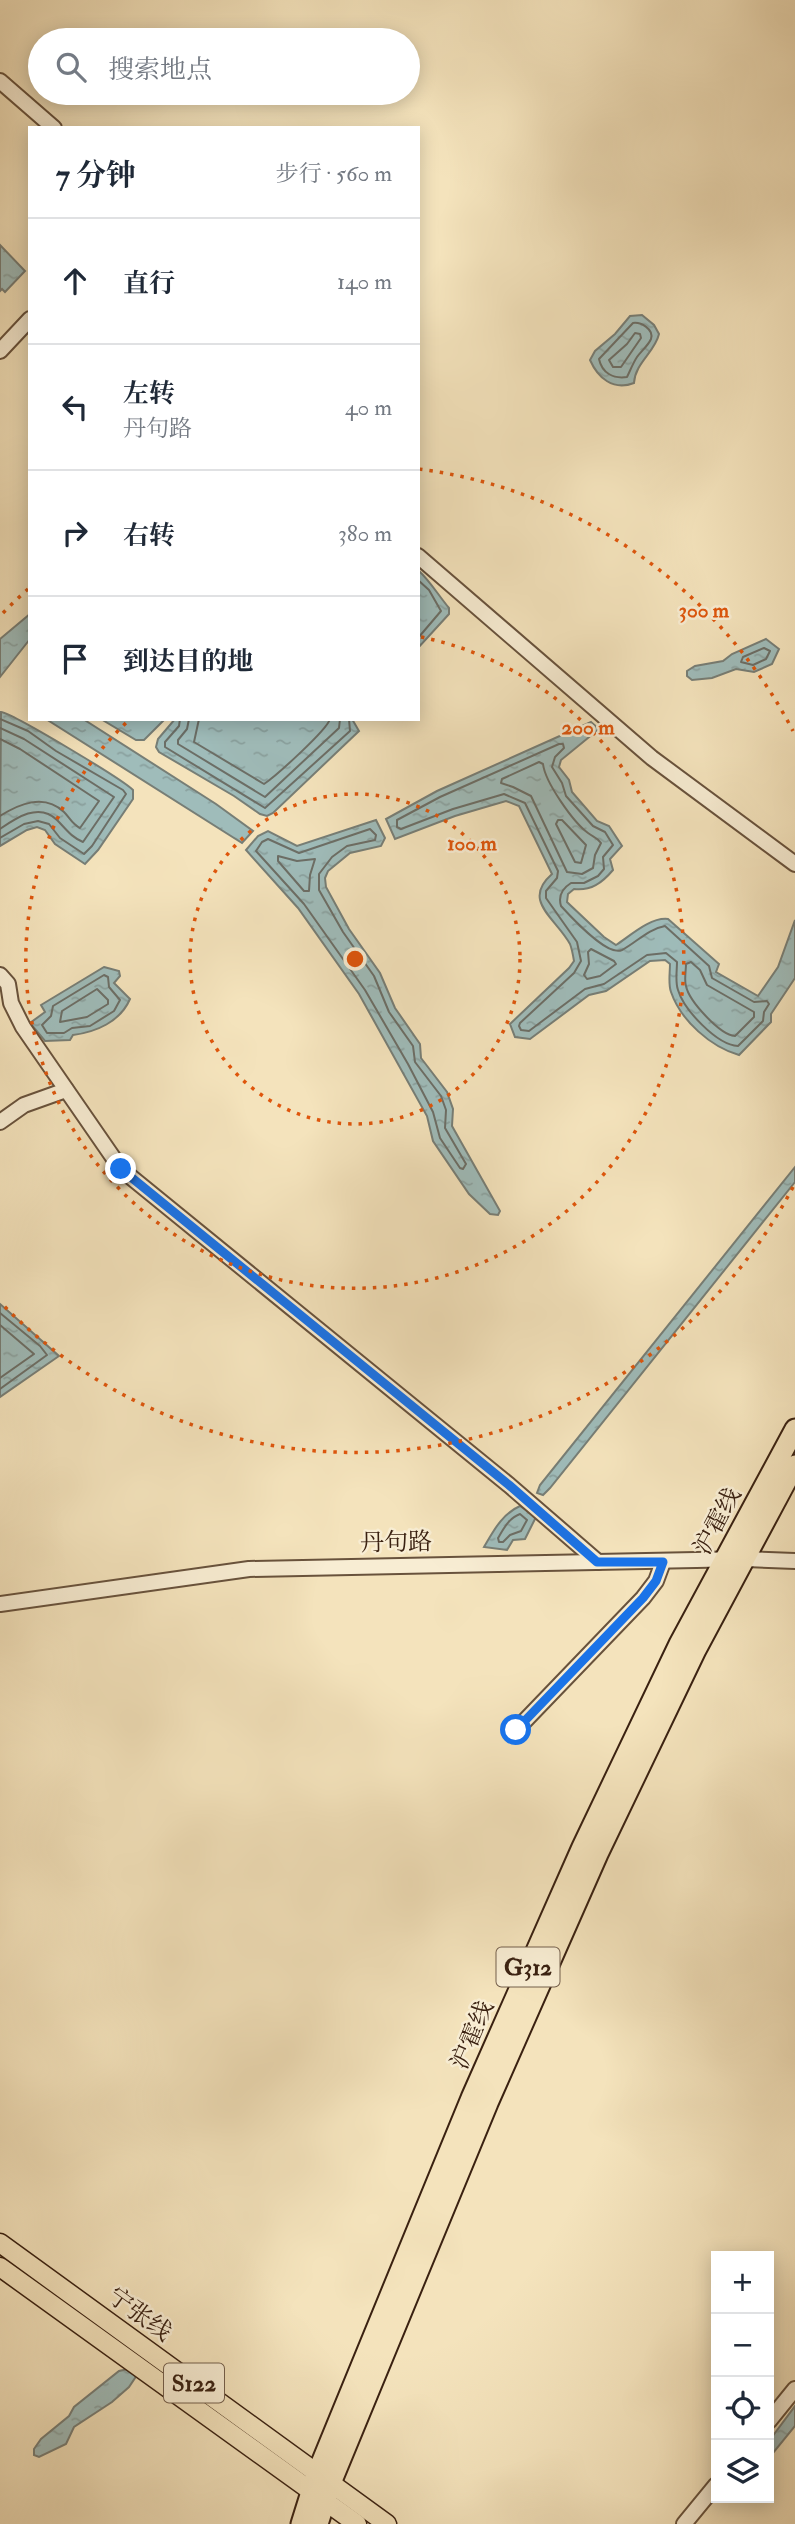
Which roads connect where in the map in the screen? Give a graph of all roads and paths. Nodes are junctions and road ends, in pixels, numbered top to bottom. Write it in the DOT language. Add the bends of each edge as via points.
graph roads {
  1 [pos="0,81"];
  2 [pos="52,126"];
  3 [pos="28,321"];
  4 [pos="0,351"];
  5 [pos="420,558"];
  6 [pos="795,864"];
  7 [pos="0,975"];
  8 [pos="66,1090"];
  9 [pos="0,1122"];
  10 [pos="795,1429"];
  11 [pos="795,1465"];
  12 [pos="746,1559"];
  13 [pos="724,1561"];
  14 [pos="795,1561"];
  15 [pos="597,1562"];
  16 [pos="663,1562"];
  17 [pos="0,1604"];
  18 [pos="516,1730"];
  19 [pos="509,2032"];
  20 [pos="0,2243"];
  21 [pos="0,2267"];
  22 [pos="795,2389"];
  23 [pos="774,2415"];
  24 [pos="321,2487"];
  25 [pos="711,2491"];
  26 [pos="301,2524"];
  27 [pos="318,2524"];
  28 [pos="357,2524"];
  29 [pos="387,2524"];
  30 [pos="684,2524"];
  1 -- 2 [label="street"];
  3 -- 4 [label="street"];
  5 -- 6 [label="street" via="652,758"];
  7 -- 8 [label="street" via="8,984 23,1027"];
  8 -- 9 [label="street" via="24,1105"];
  8 -- 15 [label="street" via="121,1169"];
  10 -- 13 [label="highway, 沪霍线 / G312"];
  11 -- 12 [label="highway, 沪霍线 / G312"];
  12 -- 13 [label="street, 丹句路"];
  12 -- 14 [label="street, 丹句路"];
  12 -- 19 [label="highway, 沪霍线 / G312" via="690,1662"];
  13 -- 16 [label="street, 丹句路"];
  13 -- 19 [label="highway, 沪霍线 / G312" via="582,1847"];
  15 -- 16 [label="street, 丹句路"];
  15 -- 17 [label="street, 丹句路" via="248,1569"];
  16 -- 18 [label="street" via="643,1598"];
  19 -- 24 [label="highway, 沪霍线 / G312"];
  20 -- 24 [label="main road, 宁张线 / S122"];
  21 -- 24 [label="main road, 宁张线 / S122"];
  22 -- 23 [label="street"];
  24 -- 26 [label="highway, 沪霍线 / G312"];
  24 -- 27 [label="highway, 沪霍线 / G312"];
  24 -- 28 [label="main road, 宁张线 / S122"];
  24 -- 29 [label="main road, 宁张线 / S122"];
  25 -- 30 [label="street"];
}
